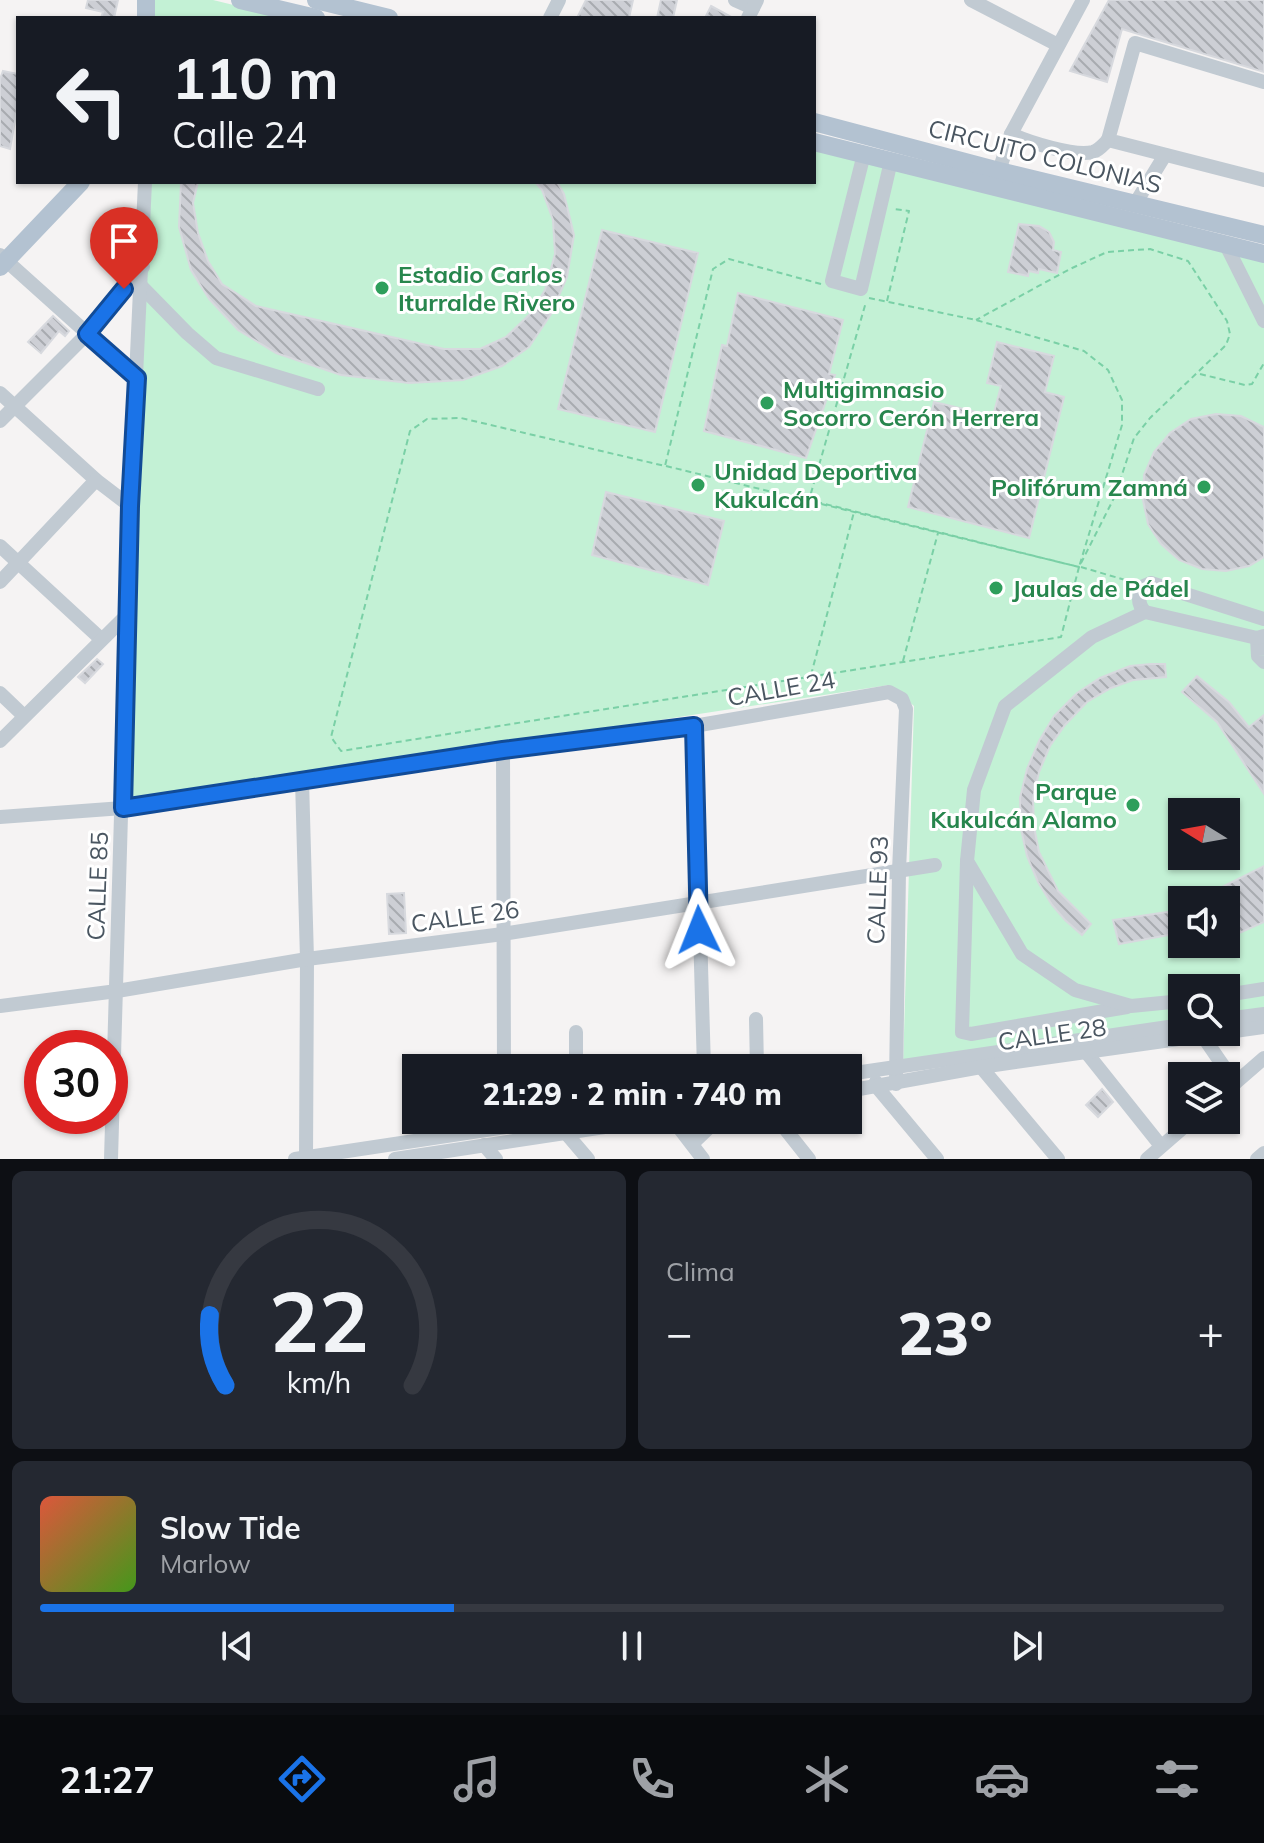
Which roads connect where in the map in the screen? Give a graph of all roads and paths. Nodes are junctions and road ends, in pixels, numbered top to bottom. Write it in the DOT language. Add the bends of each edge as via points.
graph roads {
  1 [pos="240,0"];
  2 [pos="316,0"];
  3 [pos="735,0"];
  4 [pos="971,0"];
  5 [pos="1083,0"];
  6 [pos="359,6"];
  7 [pos="753,9"];
  8 [pos="308,16"];
  9 [pos="384,16"];
  10 [pos="1058,45"];
  11 [pos="1264,82"];
  12 [pos="816,123"];
  13 [pos="1011,134"];
  14 [pos="1108,140"];
  15 [pos="816,142"];
  16 [pos="864,154"];
  17 [pos="1165,155"];
  18 [pos="891,161"];
  19 [pos="934,163"];
  20 [pos="999,171"];
  21 [pos="1264,180"];
  22 [pos="79,184"];
  23 [pos="145,184"];
  24 [pos="1135,204"];
  25 [pos="880,207"];
  26 [pos="1264,235"];
  27 [pos="1225,243"];
  28 [pos="1264,254"];
  29 [pos="2,261"];
  30 [pos="143,267"];
  31 [pos="821,285"];
  32 [pos="142,287"];
  33 [pos="887,303"];
  34 [pos="976,320"];
  35 [pos="1264,321"];
  36 [pos="87,334"];
  37 [pos="1264,363"];
  38 [pos="1199,374"];
  39 [pos="137,378"];
  40 [pos="318,389"];
  41 [pos="0,393"];
  42 [pos="14,406"];
  43 [pos="0,421"];
  44 [pos="665,466"];
  45 [pos="96,480"];
  46 [pos="130,506"];
  47 [pos="854,512"];
  48 [pos="938,533"];
  49 [pos="0,546"];
  50 [pos="19,562"];
  51 [pos="1079,567"];
  52 [pos="0,582"];
  53 [pos="1144,586"];
  54 [pos="1145,612"];
  55 [pos="127,615"];
  56 [pos="1264,619"];
  57 [pos="1260,637"];
  58 [pos="101,639"];
  59 [pos="902,662"];
  60 [pos="1264,662"];
  61 [pos="810,677"];
  62 [pos="0,693"];
  63 [pos="902,699"];
  64 [pos="24,716"];
  65 [pos="694,726"];
  66 [pos="0,741"];
  67 [pos="503,750"];
  68 [pos="302,780"];
  69 [pos="123,808"];
  70 [pos="0,817"];
  71 [pos="967,861"];
  72 [pos="935,865"];
  73 [pos="899,871"];
  74 [pos="698,902"];
  75 [pos="503,934"];
  76 [pos="307,959"];
  77 [pos="1264,989"];
  78 [pos="117,991"];
  79 [pos="1240,993"];
  80 [pos="1168,1003"];
  81 [pos="0,1006"];
  82 [pos="1131,1006"];
  83 [pos="1150,1006"];
  84 [pos="1264,1014"];
  85 [pos="1240,1017"];
  86 [pos="756,1019"];
  87 [pos="1264,1027"];
  88 [pos="1168,1030"];
  89 [pos="1240,1030"];
  90 [pos="576,1032"];
  91 [pos="1155,1035"];
  92 [pos="1168,1035"];
  93 [pos="1086,1052"];
  94 [pos="504,1054"];
  95 [pos="576,1054"];
  96 [pos="703,1054"];
  97 [pos="757,1054"];
  98 [pos="1264,1058"];
  99 [pos="895,1066"];
  100 [pos="981,1067"];
  101 [pos="874,1070"];
  102 [pos="862,1072"];
  103 [pos="1240,1078"];
  104 [pos="896,1084"];
  105 [pos="877,1087"];
  106 [pos="862,1089"];
  107 [pos="460,1134"];
  108 [pos="553,1134"];
  109 [pos="567,1134"];
  110 [pos="684,1134"];
  111 [pos="702,1134"];
  112 [pos="789,1134"];
  113 [pos="1175,1134"];
  114 [pos="692,1144"];
  115 [pos="484,1145"];
  116 [pos="1161,1146"];
  117 [pos="462,1148"];
  118 [pos="383,1153"];
  119 [pos="1264,1153"];
  120 [pos="300,1158"];
  121 [pos="111,1159"];
  122 [pos="395,1159"];
  123 [pos="448,1159"];
  124 [pos="496,1159"];
  125 [pos="588,1159"];
  126 [pos="703,1159"];
  127 [pos="809,1159"];
  128 [pos="937,1159"];
  129 [pos="1058,1159"];
  130 [pos="1147,1159"];
  131 [pos="1257,1159"];
  1 -- 8 [label="main road"];
  2 -- 6 [label="main road"];
  3 -- 7 [label="street"];
  4 -- 10 [label="street"];
  5 -- 10 [label="street"];
  6 -- 9 [label="main road"];
  10 -- 13 [label="street"];
  11 -- 14 [label="street" via="1135,43"];
  12 -- 19 [label="main road, CIRCUITO COLONIAS"];
  13 -- 14 [label="street" via="1083,154 1097,151"];
  13 -- 20 [label="street"];
  14 -- 17 [label="street"];
  15 -- 16 [label="main road, CIRCUITO COLONIAS"];
  16 -- 18 [label="main road, CIRCUITO COLONIAS"];
  16 -- 25 [label="street" via="832,281 861,289"];
  17 -- 21 [label="street"];
  17 -- 24 [label="street"];
  18 -- 19 [label="main road, CIRCUITO COLONIAS"];
  18 -- 25 [label="street"];
  19 -- 20 [label="main road, CIRCUITO COLONIAS"];
  19 -- 27 [label="main road, CIRCUITO COLONIAS"];
  20 -- 24 [label="main road, CIRCUITO COLONIAS"];
  22 -- 29 [label="main road"];
  23 -- 30 [label="street, CALLE 85"];
  24 -- 26 [label="main road, CIRCUITO COLONIAS"];
  25 -- 33 [label="path" via="909,211"];
  27 -- 28 [label="main road, CIRCUITO COLONIAS"];
  27 -- 35 [label="street"];
  29 -- 36 [label="street"];
  30 -- 32 [label="street, CALLE 85"];
  30 -- 36 [label="street"];
  31 -- 44 [label="path" via="729,259 713,269"];
  32 -- 39 [label="street, CALLE 85"];
  32 -- 40 [label="street" via="216,358"];
  33 -- 34 [label="path"];
  33 -- 51 [label="path" via="868,297 809,500"];
  34 -- 38 [label="path" via="1107,252 1150,249 1188,261 1227,321 1226,345"];
  34 -- 51 [label="path" via="1084,351 1108,370 1122,400 1122,425"];
  36 -- 39 [label="street"];
  36 -- 42 [label="street"];
  37 -- 38 [label="path" via="1252,384"];
  38 -- 51 [label="path" via="1134,438 1115,496"];
  39 -- 46 [label="street, CALLE 85"];
  41 -- 42 [label="street"];
  42 -- 43 [label="street"];
  42 -- 45 [label="street"];
  44 -- 47 [label="path"];
  44 -- 61 [label="path" via="461,418 427,419 410,431 331,737 341,751"];
  45 -- 46 [label="street"];
  45 -- 50 [label="street"];
  46 -- 55 [label="street, CALLE 85"];
  47 -- 48 [label="path"];
  47 -- 61 [label="path"];
  48 -- 51 [label="path"];
  48 -- 59 [label="path"];
  49 -- 50 [label="street"];
  50 -- 52 [label="street"];
  50 -- 58 [label="street"];
  51 -- 53 [label="path"];
  51 -- 59 [label="path" via="1061,637"];
  53 -- 54 [label="street" via="1139,600"];
  53 -- 56 [label="street" via="1151,583"];
  54 -- 57 [label="street"];
  54 -- 71 [label="street" via="1092,637 1005,706 974,790"];
  55 -- 58 [label="street"];
  55 -- 69 [label="street, CALLE 85"];
  57 -- 60 [label="street" via="1258,656"];
  58 -- 64 [label="street"];
  59 -- 61 [label="path"];
  62 -- 64 [label="street"];
  63 -- 65 [label="street, CALLE 24" via="889,692"];
  63 -- 73 [label="street, CALLE 93" via="906,709"];
  64 -- 66 [label="street"];
  65 -- 67 [label="street, CALLE 24"];
  65 -- 74 [label="street"];
  67 -- 68 [label="street, CALLE 24"];
  67 -- 75 [label="street"];
  68 -- 69 [label="street, CALLE 24"];
  68 -- 76 [label="street"];
  69 -- 70 [label="street, CALLE 24"];
  69 -- 78 [label="street, CALLE 85"];
  71 -- 82 [label="street" via="1022,954 1075,990"];
  71 -- 82 [label="street" via="962,1032"];
  72 -- 73 [label="street, CALLE 26"];
  73 -- 74 [label="street, CALLE 26"];
  73 -- 99 [label="street, CALLE 93"];
  74 -- 75 [label="street, CALLE 26"];
  74 -- 96 [label="street"];
  75 -- 76 [label="street, CALLE 26"];
  75 -- 94 [label="street"];
  76 -- 78 [label="street, CALLE 26"];
  76 -- 120 [label="street"];
  77 -- 79 [label="street"];
  78 -- 81 [label="street, CALLE 26"];
  78 -- 121 [label="street, CALLE 85"];
  80 -- 83 [label="street"];
  82 -- 83 [label="street"];
  83 -- 91 [label="street"];
  84 -- 85 [label="street"];
  86 -- 97 [label="street"];
  87 -- 89 [label="street, CALLE 28"];
  88 -- 91 [label="street, CALLE 28"];
  90 -- 95 [label="street"];
  91 -- 92 [label="street, CALLE 28"];
  91 -- 93 [label="street, CALLE 28"];
  91 -- 99 [label="street, CALLE 28"];
  93 -- 100 [label="street, CALLE 28"];
  93 -- 116 [label="street"];
  98 -- 103 [label="street"];
  99 -- 101 [label="street, CALLE 28"];
  99 -- 104 [label="street, CALLE 93"];
  100 -- 104 [label="street, CALLE 28"];
  100 -- 129 [label="street"];
  101 -- 102 [label="street, CALLE 28"];
  101 -- 105 [label="street"];
  104 -- 105 [label="street, CALLE 28"];
  105 -- 106 [label="street, CALLE 28"];
  105 -- 128 [label="street"];
  107 -- 118 [label="street"];
  108 -- 115 [label="street"];
  109 -- 125 [label="street"];
  110 -- 114 [label="street"];
  111 -- 114 [label="street"];
  112 -- 127 [label="street"];
  113 -- 116 [label="street"];
  114 -- 126 [label="street"];
  115 -- 117 [label="street"];
  115 -- 124 [label="street"];
  116 -- 130 [label="street"];
  117 -- 122 [label="street"];
  117 -- 123 [label="street"];
  118 -- 120 [label="street"];
  119 -- 131 [label="street"];
}
